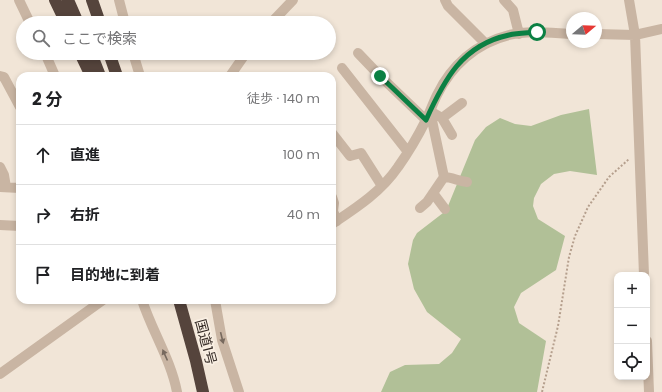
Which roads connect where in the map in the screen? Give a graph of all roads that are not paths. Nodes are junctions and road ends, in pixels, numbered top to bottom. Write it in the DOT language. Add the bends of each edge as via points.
graph roads {
  1 [pos="19,0"];
  2 [pos="55,0"];
  3 [pos="68,0"];
  4 [pos="92,0"];
  5 [pos="120,0"];
  6 [pos="293,0"];
  7 [pos="445,0"];
  8 [pos="504,0"];
  9 [pos="629,0"];
  10 [pos="27,16"];
  11 [pos="63,16"];
  12 [pos="75,16"];
  13 [pos="98,16"];
  14 [pos="123,16"];
  15 [pos="278,16"];
  16 [pos="662,29"];
  17 [pos="519,34"];
  18 [pos="566,34"];
  19 [pos="602,34"];
  20 [pos="635,35"];
  21 [pos="486,44"];
  22 [pos="358,53"];
  23 [pos="48,60"];
  24 [pos="83,60"];
  25 [pos="94,60"];
  26 [pos="111,60"];
  27 [pos="135,60"];
  28 [pos="241,60"];
  29 [pos="342,68"];
  30 [pos="53,72"];
  31 [pos="89,72"];
  32 [pos="98,72"];
  33 [pos="116,72"];
  34 [pos="139,72"];
  35 [pos="233,72"];
  36 [pos="0,76"];
  37 [pos="16,99"];
  38 [pos="462,103"];
  39 [pos="428,115"];
  40 [pos="442,118"];
  41 [pos="452,135"];
  42 [pos="336,138"];
  43 [pos="408,152"];
  44 [pos="0,167"];
  45 [pos="444,177"];
  46 [pos="467,182"];
  47 [pos="382,186"];
  48 [pos="3,187"];
  49 [pos="16,188"];
  50 [pos="433,193"];
  51 [pos="420,208"];
  52 [pos="445,209"];
  53 [pos="336,222"];
  54 [pos="0,225"];
  55 [pos="16,226"];
  56 [pos="644,272"];
  57 [pos="97,304"];
  58 [pos="143,304"];
  59 [pos="180,304"];
  60 [pos="216,304"];
  61 [pos="647,344"];
  62 [pos="0,374"];
  63 [pos="177,392"];
  64 [pos="203,392"];
  65 [pos="239,392"];
  66 [pos="648,392"];
  1 -- 10 [label="street"];
  2 -- 11 [label="highway"];
  3 -- 12 [label="highway"];
  4 -- 13 [label="highway"];
  5 -- 14 [label="street"];
  6 -- 15 [label="street"];
  7 -- 21 [label="street"];
  8 -- 17 [label="street" via="513,10"];
  9 -- 20 [label="street"];
  16 -- 20 [label="street"];
  17 -- 18 [label="street"];
  17 -- 21 [label="street" via="508,35"];
  19 -- 20 [label="street"];
  20 -- 56 [label="street"];
  21 -- 39 [label="street" via="466,56 459,64 446,80"];
  22 -- 39 [label="street" via="380,76"];
  23 -- 30 [label="street"];
  24 -- 31 [label="highway"];
  25 -- 32 [label="highway"];
  26 -- 33 [label="highway"];
  27 -- 34 [label="street"];
  28 -- 35 [label="street"];
  29 -- 43 [label="street"];
  36 -- 37 [label="street" via="4,76"];
  38 -- 40 [label="street"];
  39 -- 40 [label="street"];
  39 -- 43 [label="street"];
  39 -- 45 [label="street"];
  40 -- 41 [label="street"];
  42 -- 47 [label="street" via="350,156 361,153"];
  43 -- 47 [label="street"];
  44 -- 48 [label="street" via="4,175"];
  45 -- 46 [label="street"];
  45 -- 50 [label="street"];
  47 -- 53 [label="street" via="365,202"];
  48 -- 49 [label="street"];
  50 -- 51 [label="street"];
  50 -- 52 [label="street"];
  54 -- 55 [label="street"];
  57 -- 62 [label="street"];
  63 -- 58 [label="street, one-way" via="170,367"];
  59 -- 64 [label="highway, 国道1号"];
  60 -- 65 [label="street, one-way" via="222,340"];
  61 -- 66 [label="street"];
}
